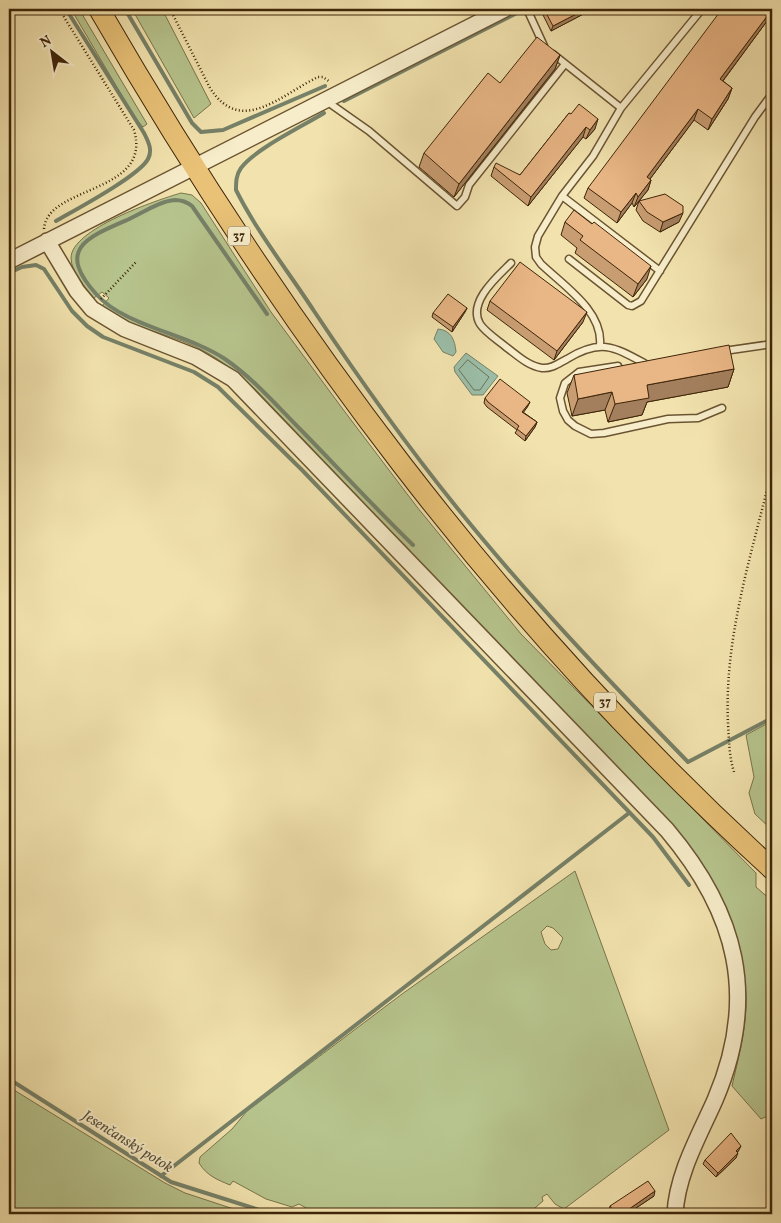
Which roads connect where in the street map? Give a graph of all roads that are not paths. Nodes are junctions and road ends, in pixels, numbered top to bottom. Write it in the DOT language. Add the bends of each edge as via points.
graph roads {
  1 [pos="99,9"];
  2 [pos="506,9"];
  3 [pos="527,9"];
  4 [pos="702,9"];
  5 [pos="565,64"];
  6 [pos="772,94"];
  7 [pos="333,96"];
  8 [pos="621,108"];
  9 [pos="195,167"];
  10 [pos="562,196"];
  11 [pos="47,241"];
  12 [pos="569,258"];
  13 [pos="9,261"];
  14 [pos="511,263"];
  15 [pos="660,271"];
  16 [pos="772,344"];
  17 [pos="600,345"];
  18 [pos="717,352"];
  19 [pos="654,361"];
  20 [pos="644,362"];
  21 [pos="722,408"];
  22 [pos="772,869"];
  23 [pos="675,1214"];
  1 -- 9 [label="main road, 37"];
  2 -- 7 [label="street"];
  3 -- 5 [label="lane" via="542,44"];
  4 -- 8 [label="lane"];
  5 -- 7 [label="lane" via="469,185 457,206 332,104"];
  5 -- 8 [label="lane"];
  6 -- 15 [label="lane"];
  7 -- 9 [label="street"];
  8 -- 10 [label="lane" via="594,156"];
  9 -- 11 [label="street"];
  9 -- 22 [label="main road, 37" via="355,405 454,532 622,721"];
  10 -- 15 [label="lane"];
  10 -- 17 [label="lane" via="538,236 536,257 594,315 600,328"];
  11 -- 13 [label="street"];
  11 -- 23 [label="street" via="77,291 92,309 125,329 196,357 239,386 667,830 698,872 718,906 729,934 738,1002 736,1032 727,1070 679,1187"];
  12 -- 15 [label="lane" via="632,306 641,301"];
  14 -- 17 [label="lane" via="482,295 478,315 486,330 533,366 544,368"];
  16 -- 18 [label="lane"];
  17 -- 20 [label="lane"];
  19 -- 20 [label="lane"];
  20 -- 21 [label="lane" via="579,372 571,377 565,383 560,398 568,420 591,434 668,419 698,418"];
}
